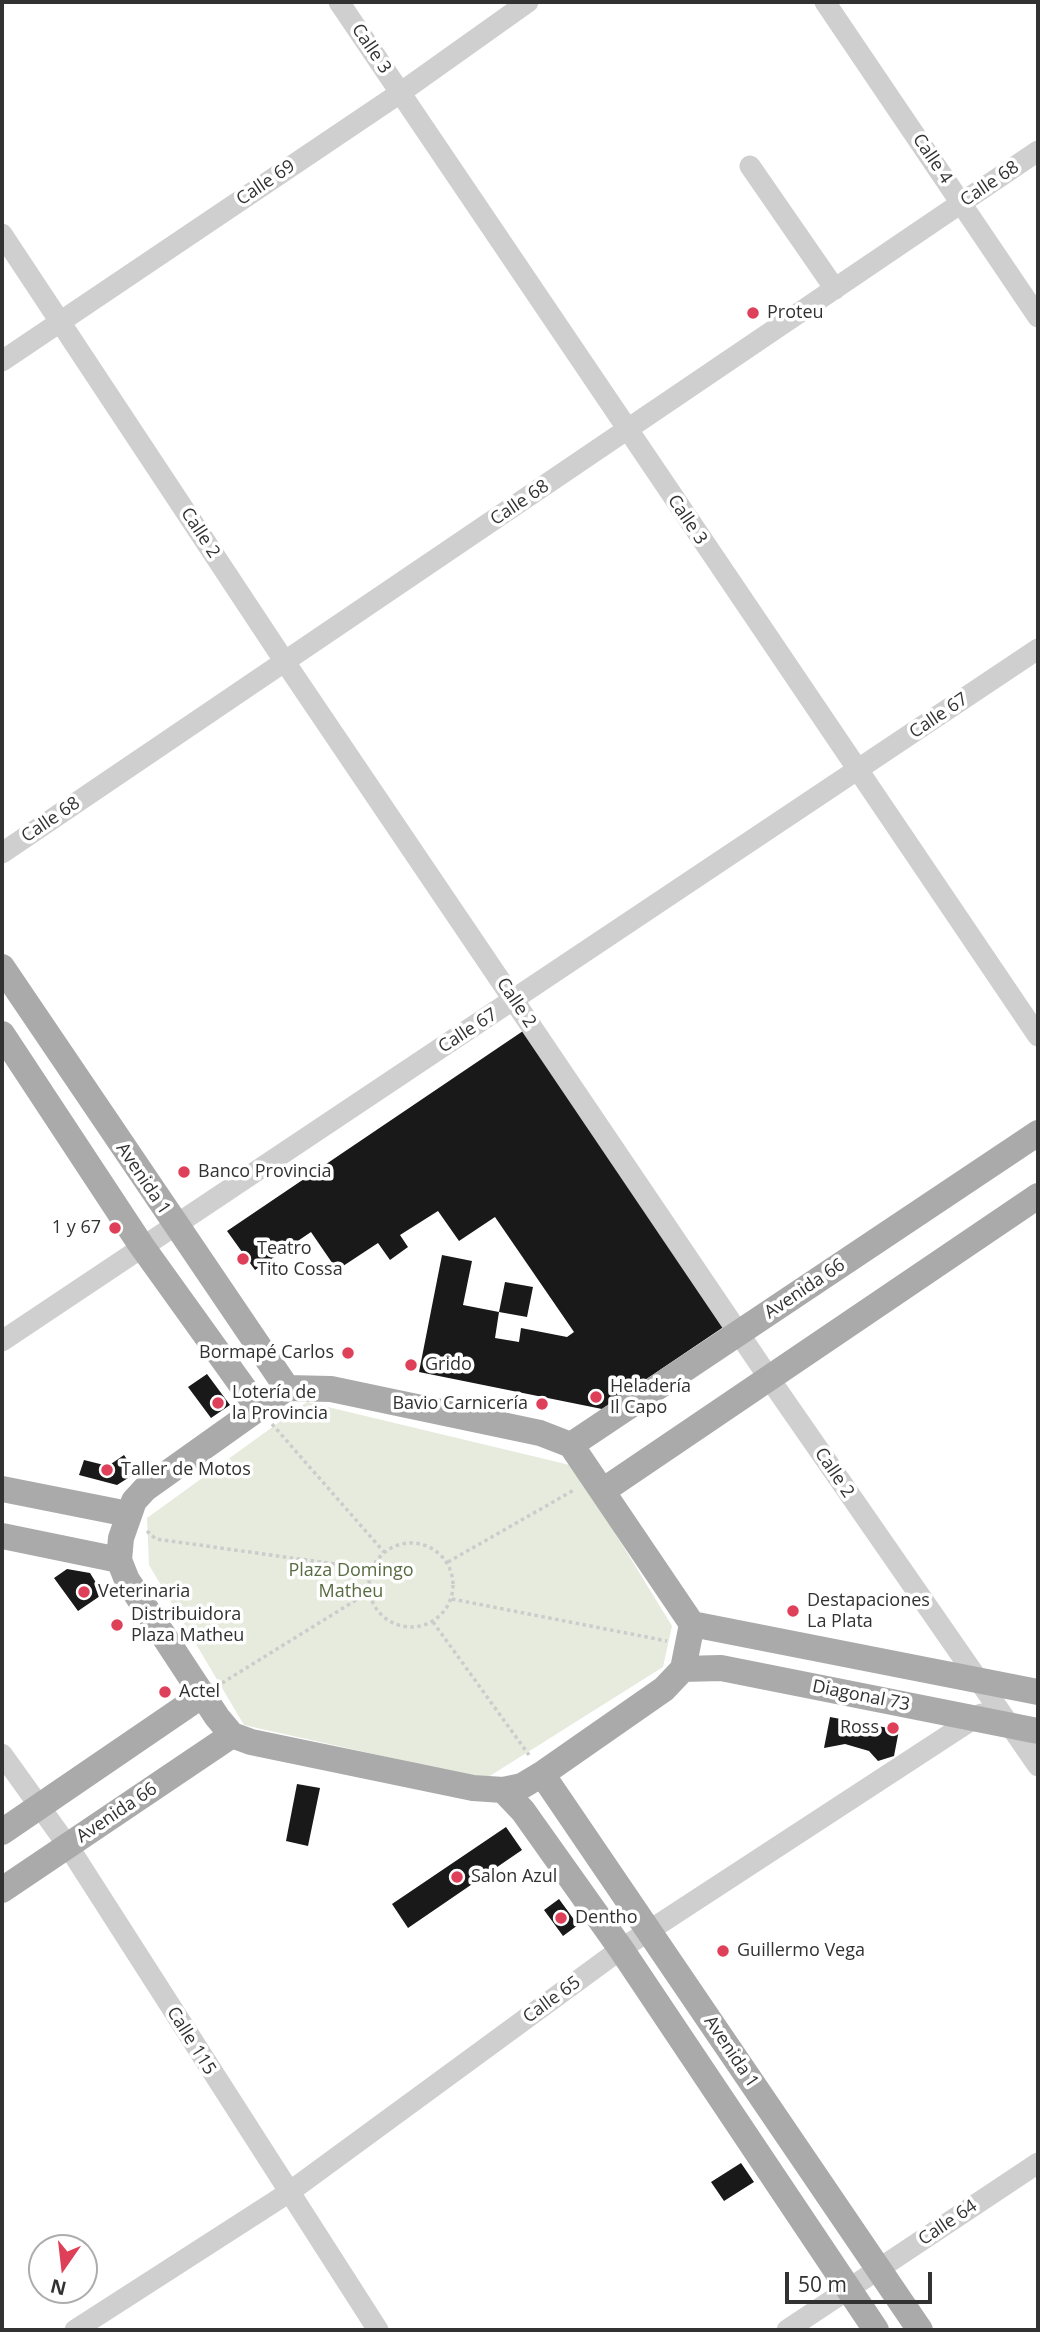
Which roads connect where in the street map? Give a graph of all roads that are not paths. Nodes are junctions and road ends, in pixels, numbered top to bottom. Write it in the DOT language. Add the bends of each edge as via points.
graph roads {
  1 [pos="338,2"];
  2 [pos="528,2"];
  3 [pos="825,2"];
  4 [pos="400,93"];
  5 [pos="1038,151"];
  6 [pos="750,166"];
  7 [pos="962,203"];
  8 [pos="2,234"];
  9 [pos="835,289"];
  10 [pos="1038,317"];
  11 [pos="61,321"];
  12 [pos="2,361"];
  13 [pos="626,431"];
  14 [pos="1038,649"];
  15 [pos="285,662"];
  16 [pos="858,770"];
  17 [pos="2,853"];
  18 [pos="2,967"];
  19 [pos="514,1001"];
  20 [pos="2,1034"];
  21 [pos="1038,1036"];
  22 [pos="1038,1133"];
  23 [pos="1038,1196"];
  24 [pos="174,1225"];
  25 [pos="141,1245"];
  26 [pos="739,1333"];
  27 [pos="2,1341"];
  28 [pos="769,1378"];
  29 [pos="287,1388"];
  30 [pos="258,1408"];
  31 [pos="571,1445"];
  32 [pos="2,1489"];
  33 [pos="604,1490"];
  34 [pos="128,1514"];
  35 [pos="2,1536"];
  36 [pos="119,1560"];
  37 [pos="687,1646"];
  38 [pos="976,1679"];
  39 [pos="1035,1688"];
  40 [pos="204,1694"];
  41 [pos="993,1717"];
  42 [pos="1038,1731"];
  43 [pos="232,1735"];
  44 [pos="2,1754"];
  45 [pos="1038,1766"];
  46 [pos="542,1774"];
  47 [pos="503,1790"];
  48 [pos="38,1807"];
  49 [pos="2,1832"];
  50 [pos="68,1846"];
  51 [pos="2,1890"];
  52 [pos="649,1931"];
  53 [pos="621,1949"];
  54 [pos="1038,2163"];
  55 [pos="288,2193"];
  56 [pos="878,2270"];
  57 [pos="849,2290"];
  58 [pos="75,2330"];
  59 [pos="378,2330"];
  60 [pos="788,2330"];
  61 [pos="876,2330"];
  62 [pos="920,2330"];
  1 -- 4 [label="street, Calle 3"];
  2 -- 4 [label="street, Calle 69"];
  3 -- 7 [label="street, Calle 4"];
  4 -- 11 [label="street, Calle 69"];
  4 -- 13 [label="street, Calle 3"];
  5 -- 7 [label="street, Calle 68"];
  6 -- 9 [label="street"];
  7 -- 9 [label="street, Calle 68"];
  7 -- 10 [label="street, Calle 4"];
  8 -- 11 [label="street, Calle 2"];
  9 -- 13 [label="street, Calle 68"];
  11 -- 12 [label="street, Calle 69"];
  11 -- 15 [label="street, Calle 2"];
  13 -- 15 [label="street, Calle 68"];
  13 -- 16 [label="street, Calle 3"];
  14 -- 16 [label="street, Calle 67"];
  15 -- 17 [label="street, Calle 68"];
  15 -- 19 [label="street, Calle 2"];
  16 -- 19 [label="street, Calle 67"];
  16 -- 21 [label="street, Calle 3"];
  18 -- 24 [label="main road, Avenida 1"];
  19 -- 24 [label="street, Calle 67"];
  19 -- 26 [label="street, Calle 2"];
  20 -- 25 [label="main road"];
  22 -- 26 [label="main road, Avenida 66"];
  23 -- 28 [label="main road"];
  24 -- 25 [label="street, Calle 67"];
  24 -- 29 [label="main road, Avenida 1"];
  25 -- 27 [label="street, Calle 67"];
  25 -- 30 [label="main road"];
  26 -- 28 [label="street, Calle 2"];
  26 -- 31 [label="main road, Avenida 66"];
  28 -- 33 [label="main road"];
  28 -- 38 [label="street, Calle 2"];
  29 -- 30 [label="main road"];
  29 -- 31 [label="main road" via="331,1389 540,1433"];
  30 -- 34 [label="main road" via="145,1489"];
  31 -- 33 [label="main road"];
  32 -- 34 [label="main road"];
  33 -- 37 [label="main road"];
  34 -- 36 [label="main road"];
  35 -- 36 [label="main road"];
  36 -- 40 [label="main road" via="127,1580"];
  37 -- 38 [label="main road"];
  37 -- 41 [label="main road, Diagonal 73" via="721,1668"];
  37 -- 46 [label="main road" via="664,1689"];
  38 -- 39 [label="main road"];
  38 -- 41 [label="street, Calle 2"];
  39 -- 41 [label="street, Calle 65"];
  40 -- 43 [label="main road"];
  40 -- 48 [label="main road"];
  41 -- 42 [label="main road, Diagonal 73"];
  41 -- 45 [label="street, Calle 2"];
  41 -- 52 [label="street, Calle 65"];
  43 -- 47 [label="main road" via="473,1788"];
  43 -- 50 [label="main road, Avenida 66"];
  44 -- 48 [label="street, Calle 115"];
  46 -- 47 [label="main road" via="522,1786"];
  46 -- 52 [label="main road, Avenida 1"];
  47 -- 53 [label="main road, Avenida 1" via="523,1811"];
  48 -- 49 [label="main road"];
  48 -- 50 [label="street, Calle 115"];
  50 -- 51 [label="main road, Avenida 66"];
  50 -- 55 [label="street, Calle 115"];
  52 -- 53 [label="street, Calle 65"];
  52 -- 56 [label="main road, Avenida 1"];
  53 -- 55 [label="street, Calle 65"];
  53 -- 57 [label="main road, Avenida 1"];
  54 -- 56 [label="street, Calle 64"];
  55 -- 58 [label="street, Calle 65"];
  55 -- 59 [label="street, Calle 115"];
  56 -- 57 [label="street, Calle 64"];
  56 -- 62 [label="main road, Avenida 1"];
  57 -- 60 [label="street, Calle 64"];
  57 -- 61 [label="main road, Avenida 1"];
}
